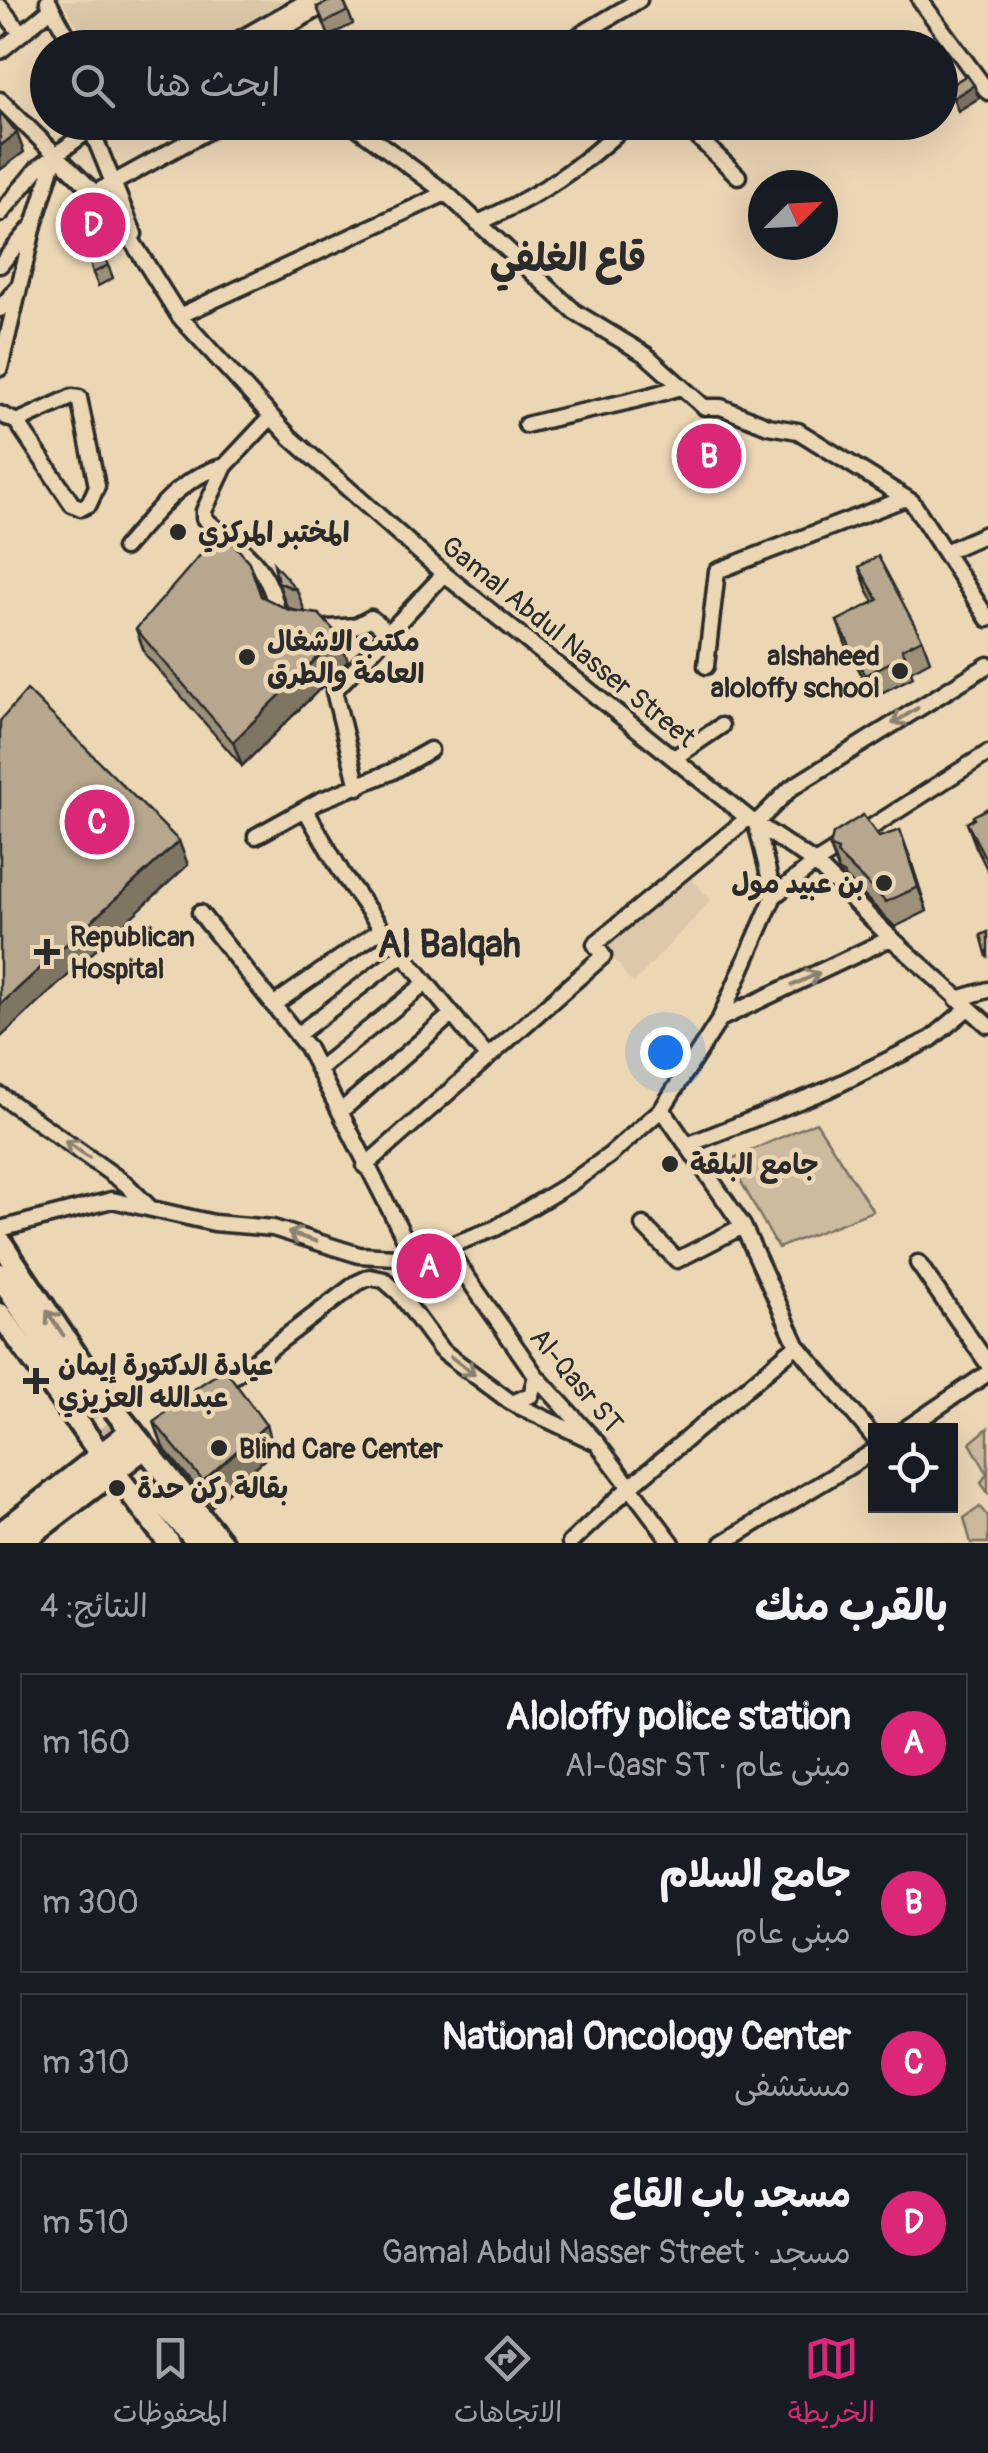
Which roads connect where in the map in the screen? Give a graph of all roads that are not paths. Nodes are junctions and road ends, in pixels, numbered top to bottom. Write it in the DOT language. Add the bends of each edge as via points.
graph roads {
  1 [pos="309,0"];
  2 [pos="334,0"];
  3 [pos="639,0"];
  4 [pos="920,0"];
  5 [pos="49,4"];
  6 [pos="0,7"];
  7 [pos="64,30"];
  8 [pos="256,30"];
  9 [pos="281,30"];
  10 [pos="588,30"];
  11 [pos="942,30"];
  12 [pos="21,34"];
  13 [pos="0,51"];
  14 [pos="958,51"];
  15 [pos="988,92"];
  16 [pos="0,100"];
  17 [pos="30,129"];
  18 [pos="41,140"];
  19 [pos="77,140"];
  20 [pos="100,140"];
  21 [pos="190,140"];
  22 [pos="375,140"];
  23 [pos="610,140"];
  24 [pos="701,140"];
  25 [pos="56,154"];
  26 [pos="738,176"];
  27 [pos="112,182"];
  28 [pos="446,192"];
  29 [pos="95,193"];
  30 [pos="0,214"];
  31 [pos="478,223"];
  32 [pos="34,225"];
  33 [pos="0,265"];
  34 [pos="148,267"];
  35 [pos="22,283"];
  36 [pos="0,309"];
  37 [pos="179,316"];
  38 [pos="0,368"];
  39 [pos="680,387"];
  40 [pos="0,414"];
  41 [pos="270,417"];
  42 [pos="17,422"];
  43 [pos="526,425"];
  44 [pos="225,466"];
  45 [pos="906,498"];
  46 [pos="988,533"];
  47 [pos="124,548"];
  48 [pos="947,551"];
  49 [pos="444,574"];
  50 [pos="988,618"];
  51 [pos="388,633"];
  52 [pos="988,665"];
  53 [pos="706,666"];
  54 [pos="721,726"];
  55 [pos="430,750"];
  56 [pos="988,753"];
  57 [pos="674,758"];
  58 [pos="358,787"];
  59 [pos="305,809"];
  60 [pos="752,821"];
  61 [pos="256,836"];
  62 [pos="815,863"];
  63 [pos="774,896"];
  64 [pos="200,913"];
  65 [pos="382,929"];
  66 [pos="891,938"];
  67 [pos="403,954"];
  68 [pos="426,983"];
  69 [pos="988,990"];
  70 [pos="273,1004"];
  71 [pos="962,1004"];
  72 [pos="452,1014"];
  73 [pos="720,1019"];
  74 [pos="988,1025"];
  75 [pos="297,1035"];
  76 [pos="488,1058"];
  77 [pos="319,1069"];
  78 [pos="0,1095"];
  79 [pos="662,1109"];
  80 [pos="341,1111"];
  81 [pos="687,1145"];
  82 [pos="366,1166"];
  83 [pos="150,1208"];
  84 [pos="643,1225"];
  85 [pos="743,1226"];
  86 [pos="0,1228"];
  87 [pos="0,1241"];
  88 [pos="446,1247"];
  89 [pos="404,1254"];
  90 [pos="918,1263"];
  91 [pos="0,1276"];
  92 [pos="399,1294"];
  93 [pos="0,1297"];
  94 [pos="0,1314"];
  95 [pos="798,1345"];
  96 [pos="988,1364"];
  97 [pos="988,1372"];
  98 [pos="536,1376"];
  99 [pos="204,1399"];
  100 [pos="512,1403"];
  101 [pos="85,1406"];
  102 [pos="914,1423"];
  103 [pos="868,1430"];
  104 [pos="143,1440"];
  105 [pos="597,1444"];
  106 [pos="868,1455"];
  107 [pos="106,1462"];
  108 [pos="631,1486"];
  109 [pos="156,1499"];
  110 [pos="0,1535"];
  111 [pos="19,1543"];
  112 [pos="169,1543"];
  113 [pos="184,1543"];
  114 [pos="200,1543"];
  115 [pos="222,1543"];
  116 [pos="570,1543"];
  117 [pos="672,1543"];
  118 [pos="723,1543"];
  1 -- 8 [label="street"];
  2 -- 9 [label="street"];
  3 -- 10 [label="street"];
  4 -- 11 [label="street"];
  5 -- 7 [label="street"];
  5 -- 12 [label="street"];
  6 -- 12 [label="street"];
  12 -- 13 [label="street"];
  14 -- 15 [label="street"];
  16 -- 17 [label="street, Gamal Abdul Nasser Street"];
  18 -- 25 [label="street, Gamal Abdul Nasser Street"];
  19 -- 25 [label="street"];
  20 -- 27 [label="street, Gamal Abdul Nasser Street"];
  21 -- 27 [label="street"];
  22 -- 28 [label="street"];
  23 -- 31 [label="street" via="531,199"];
  24 -- 26 [label="street"];
  25 -- 29 [label="street, Gamal Abdul Nasser Street"];
  25 -- 30 [label="street"];
  25 -- 32 [label="street"];
  27 -- 29 [label="street"];
  27 -- 34 [label="street, Gamal Abdul Nasser Street"];
  28 -- 31 [label="street"];
  28 -- 37 [label="street"];
  29 -- 34 [label="street, Gamal Abdul Nasser Street"];
  31 -- 39 [label="street" via="576,312 646,355"];
  32 -- 33 [label="street"];
  32 -- 35 [label="street"];
  34 -- 37 [label="street, Gamal Abdul Nasser Street"];
  35 -- 36 [label="street"];
  35 -- 38 [label="street"];
  37 -- 41 [label="street, Gamal Abdul Nasser Street"];
  39 -- 43 [label="street"];
  39 -- 45 [label="street" via="704,408 721,407 798,431"];
  40 -- 42 [label="street"];
  41 -- 44 [label="street"];
  41 -- 49 [label="street, Gamal Abdul Nasser Street"];
  42 -- 42 [label="street" via="72,504 89,504 98,486 79,398"];
  44 -- 47 [label="street" via="177,488"];
  44 -- 51 [label="street" via="204,518 264,570 278,614 318,629 371,618"];
  45 -- 48 [label="street"];
  45 -- 53 [label="street" via="716,571"];
  46 -- 48 [label="street"];
  48 -- 50 [label="street"];
  49 -- 51 [label="street"];
  49 -- 57 [label="street, Gamal Abdul Nasser Street"];
  51 -- 58 [label="street" via="334,691"];
  52 -- 60 [label="street, one-way" via="790,788"];
  54 -- 57 [label="street"];
  55 -- 58 [label="street"];
  56 -- 62 [label="street"];
  57 -- 60 [label="street, Gamal Abdul Nasser Street"];
  58 -- 59 [label="street"];
  59 -- 61 [label="street"];
  59 -- 65 [label="street"];
  60 -- 62 [label="street, Gamal Abdul Nasser Street"];
  60 -- 63 [label="street"];
  60 -- 76 [label="street" via="595,944 603,956"];
  62 -- 63 [label="street"];
  62 -- 66 [label="street, Gamal Abdul Nasser Street"];
  63 -- 73 [label="street"];
  64 -- 70 [label="street"];
  65 -- 67 [label="street"];
  65 -- 70 [label="street"];
  66 -- 71 [label="street, Gamal Abdul Nasser Street"];
  73 -- 66 [label="street, one-way"];
  67 -- 68 [label="street"];
  67 -- 75 [label="street"];
  68 -- 72 [label="street"];
  68 -- 77 [label="street"];
  69 -- 71 [label="street"];
  70 -- 75 [label="street"];
  71 -- 74 [label="street, Gamal Abdul Nasser Street"];
  71 -- 81 [label="street" via="931,1040"];
  72 -- 76 [label="street"];
  72 -- 80 [label="street"];
  73 -- 79 [label="street"];
  75 -- 77 [label="street"];
  76 -- 82 [label="street"];
  77 -- 80 [label="street"];
  83 -- 78 [label="street, one-way"];
  79 -- 81 [label="street"];
  79 -- 88 [label="street" via="546,1200"];
  80 -- 82 [label="street"];
  81 -- 85 [label="street"];
  82 -- 89 [label="street"];
  83 -- 86 [label="street" via="112,1200"];
  89 -- 83 [label="street, one-way" via="359,1255 273,1228"];
  84 -- 85 [label="street" via="678,1260"];
  85 -- 95 [label="street"];
  101 -- 87 [label="main road, one-way"];
  88 -- 89 [label="street"];
  88 -- 98 [label="street, Al-Qasr ST"];
  89 -- 92 [label="street" via="392,1268"];
  90 -- 96 [label="street"];
  91 -- 101 [label="main road"];
  92 -- 99 [label="street" via="384,1280 357,1283"];
  92 -- 100 [label="street, one-way" via="441,1350"];
  93 -- 101 [label="main road"];
  94 -- 101 [label="main road"];
  95 -- 103 [label="street"];
  95 -- 108 [label="street"];
  97 -- 102 [label="street"];
  98 -- 100 [label="street" via="531,1395"];
  98 -- 105 [label="street, Al-Qasr ST"];
  100 -- 105 [label="street"];
  101 -- 104 [label="main road"];
  101 -- 107 [label="main road"];
  104 -- 107 [label="main road"];
  104 -- 109 [label="main road"];
  105 -- 108 [label="street, Al-Qasr ST"];
  106 -- 118 [label="street"];
  107 -- 109 [label="main road"];
  107 -- 110 [label="main road"];
  107 -- 111 [label="main road"];
  108 -- 116 [label="street"];
  108 -- 117 [label="street, Al-Qasr ST"];
  109 -- 112 [label="main road"];
  109 -- 113 [label="main road"];
  109 -- 114 [label="main road"];
  109 -- 115 [label="main road"];
}
